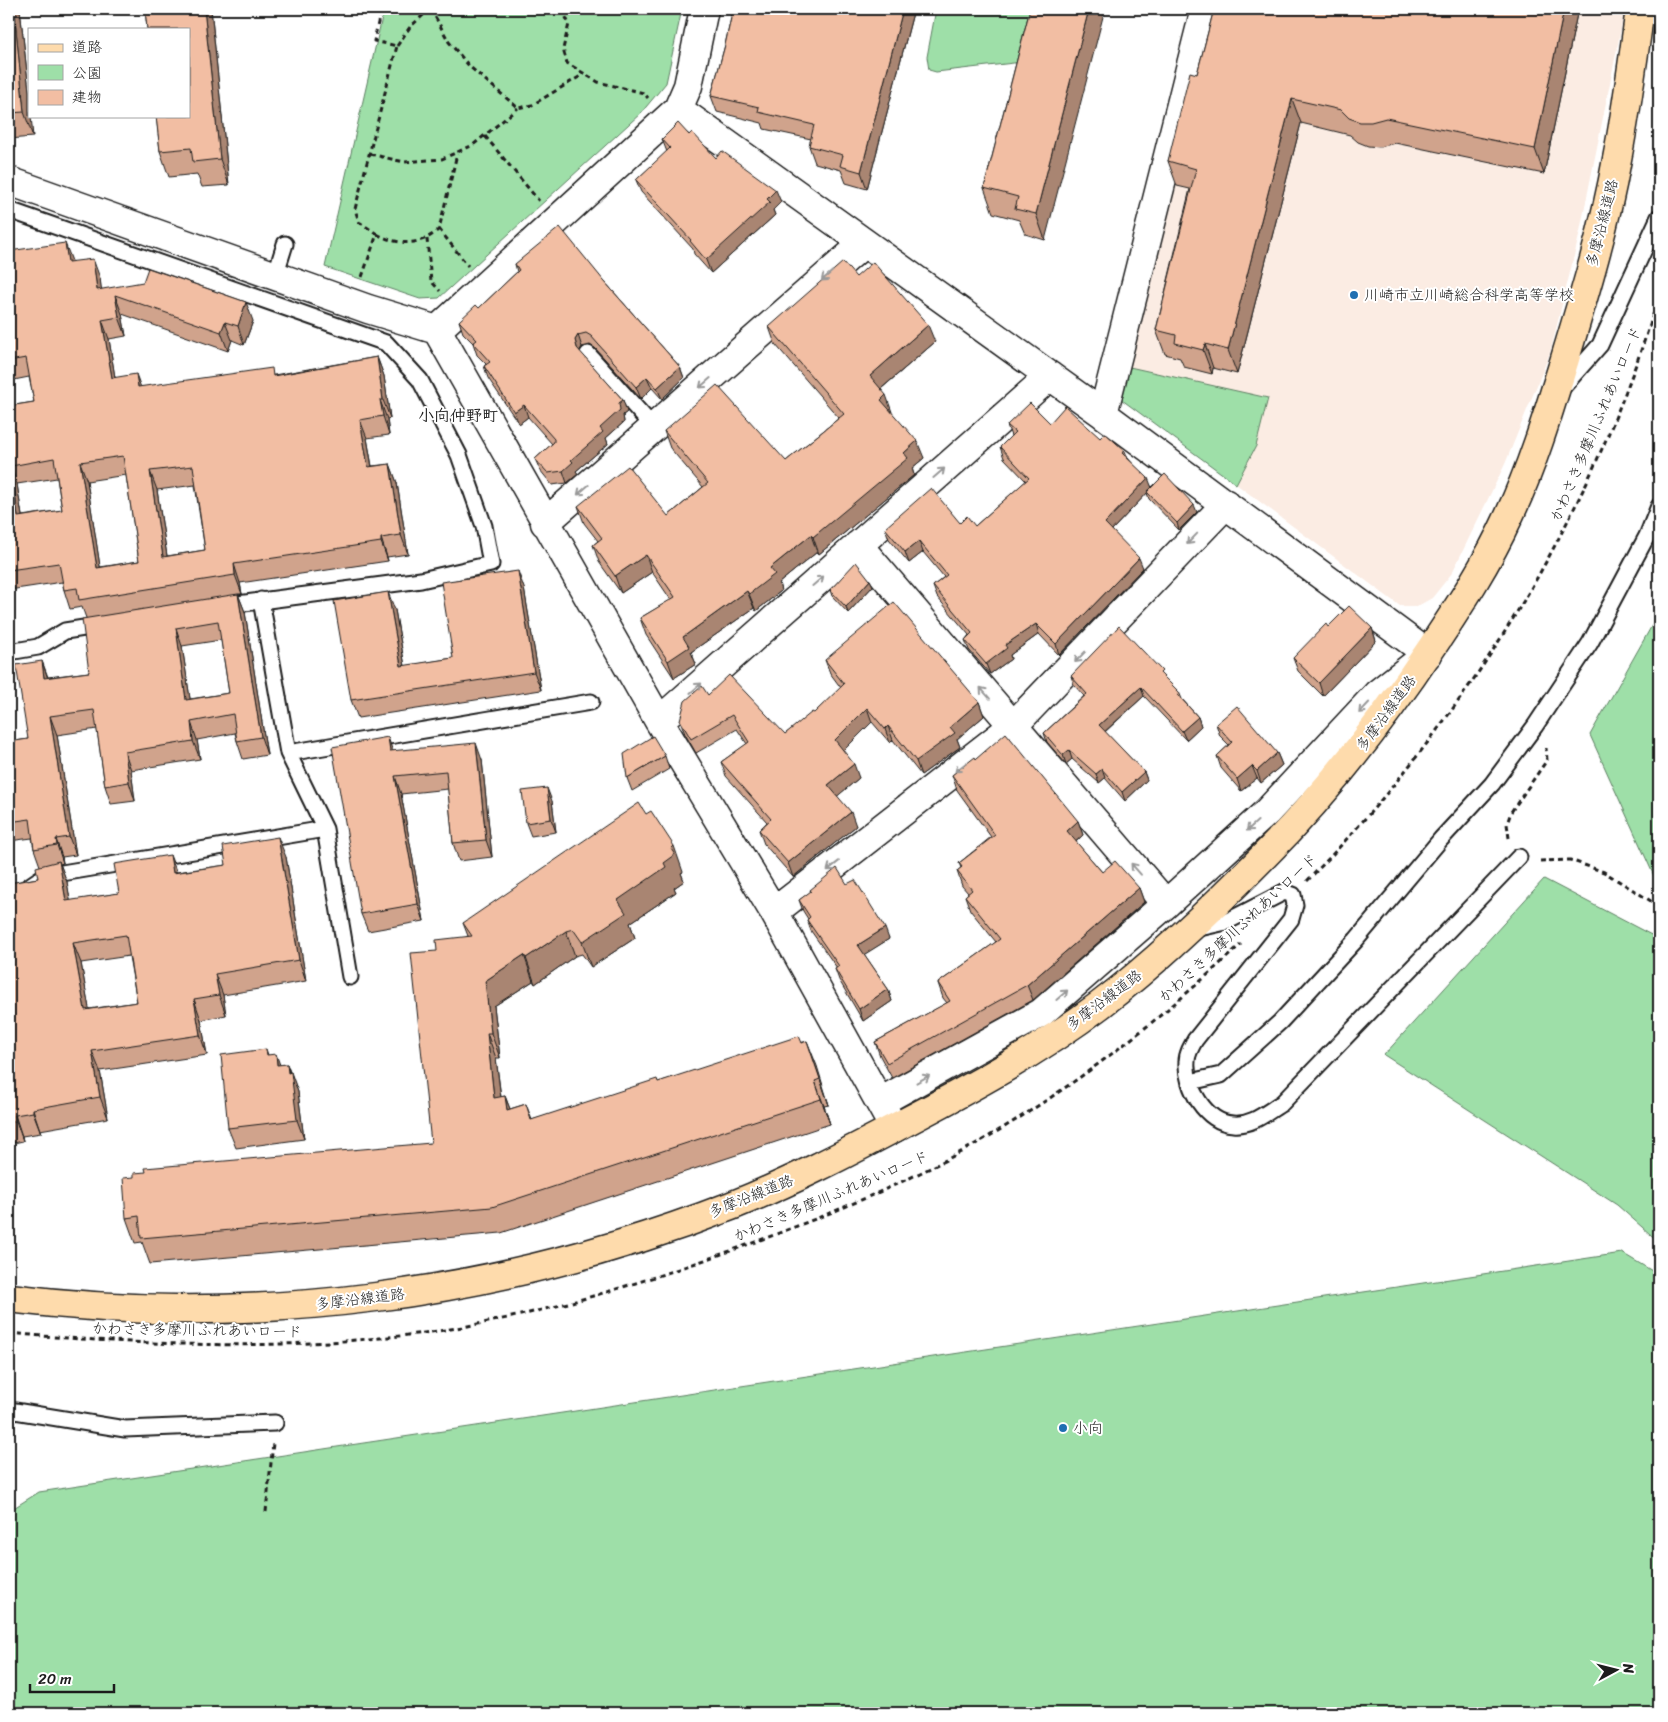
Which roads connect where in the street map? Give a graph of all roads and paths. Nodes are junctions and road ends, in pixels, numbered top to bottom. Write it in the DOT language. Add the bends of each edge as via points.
graph roads {
  1 [pos="381,9"];
  2 [pos="431,9"];
  3 [pos="562,9"];
  4 [pos="704,9"];
  5 [pos="1205,9"];
  6 [pos="1640,9"];
  7 [pos="397,46"];
  8 [pos="584,74"];
  9 [pos="649,100"];
  10 [pos="518,108"];
  11 [pos="678,109"];
  12 [pos="485,136"];
  13 [pos="370,154"];
  14 [pos="457,154"];
  15 [pos="9,181"];
  16 [pos="544,208"];
  17 [pos="9,210"];
  18 [pos="1659,217"];
  19 [pos="439,229"];
  20 [pos="377,234"];
  21 [pos="427,238"];
  22 [pos="864,243"];
  23 [pos="285,244"];
  24 [pos="474,272"];
  25 [pos="275,276"];
  26 [pos="360,284"];
  27 [pos="1659,296"];
  28 [pos="446,297"];
  29 [pos="437,330"];
  30 [pos="588,354"];
  31 [pos="1050,376"];
  32 [pos="1553,397"];
  33 [pos="1103,414"];
  34 [pos="654,428"];
  35 [pos="1226,504"];
  36 [pos="1659,506"];
  37 [pos="545,523"];
  38 [pos="858,545"];
  39 [pos="261,600"];
  40 [pos="202,610"];
  41 [pos="114,623"];
  42 [pos="9,652"];
  43 [pos="1428,654"];
  44 [pos="590,702"];
  45 [pos="1544,713"];
  46 [pos="659,721"];
  47 [pos="1013,726"];
  48 [pos="288,753"];
  49 [pos="325,829"];
  50 [pos="1518,857"];
  51 [pos="9,893"];
  52 [pos="1293,895"];
  53 [pos="1166,904"];
  54 [pos="1659,906"];
  55 [pos="774,912"];
  56 [pos="1189,930"];
  57 [pos="1248,938"];
  58 [pos="350,977"];
  59 [pos="1190,1082"];
  60 [pos="880,1102"];
  61 [pos="894,1128"];
  62 [pos="9,1298"];
  63 [pos="9,1333"];
  64 [pos="9,1410"];
  65 [pos="275,1423"];
  66 [pos="266,1512"];
  1 -- 7 [label="path" via="374,41"];
  2 -- 7 [label="path" via="410,27"];
  2 -- 10 [label="path" via="448,42 470,67"];
  3 -- 8 [label="path" via="569,24 563,49 567,63"];
  4 -- 11 [label="street" via="688,86"];
  5 -- 33 [label="street"];
  6 -- 32 [label="main road, 多摩沿線道路" via="1617,163"];
  7 -- 13 [label="path"];
  8 -- 9 [label="path" via="598,82 644,93"];
  8 -- 10 [label="path" via="532,105"];
  10 -- 12 [label="path"];
  11 -- 22 [label="street"];
  11 -- 29 [label="street"];
  12 -- 14 [label="path"];
  12 -- 16 [label="path"];
  13 -- 14 [label="path" via="404,162 442,159"];
  13 -- 20 [label="path" via="355,209 359,222"];
  14 -- 19 [label="path"];
  15 -- 25 [label="street"];
  17 -- 39 [label="lane" via="386,343 420,380 459,455 484,526 491,564 421,580"];
  18 -- 32 [label="lane" via="1600,345"];
  19 -- 21 [label="path"];
  19 -- 24 [label="path"];
  20 -- 21 [label="path" via="404,242 420,242"];
  20 -- 26 [label="path"];
  21 -- 28 [label="path" via="430,281"];
  22 -- 31 [label="street"];
  22 -- 34 [label="street, one-way"];
  23 -- 25 [label="lane"];
  25 -- 29 [label="street"];
  27 -- 52 [label="path, かわさき多摩川ふれあいロード" via="1604,444 1543,570 1478,673 1423,751 1348,838"];
  29 -- 37 [label="street"];
  30 -- 34 [label="lane"];
  31 -- 33 [label="street"];
  38 -- 31 [label="street, one-way"];
  32 -- 43 [label="main road, 多摩沿線道路" via="1531,464 1508,518 1483,567"];
  33 -- 35 [label="street"];
  34 -- 37 [label="street, one-way"];
  35 -- 43 [label="street"];
  35 -- 47 [label="street, one-way"];
  36 -- 45 [label="lane" via="1647,536 1590,643"];
  37 -- 46 [label="street"];
  46 -- 38 [label="street, one-way"];
  47 -- 38 [label="street, one-way"];
  39 -- 40 [label="lane"];
  39 -- 48 [label="lane"];
  41 -- 42 [label="lane" via="65,631 38,647"];
  43 -- 53 [label="street, one-way" via="1377,694 1267,812"];
  43 -- 56 [label="main road, 多摩沿線道路" via="1338,777 1279,842"];
  44 -- 48 [label="lane"];
  45 -- 50 [label="path" via="1547,760 1511,812 1507,824"];
  45 -- 59 [label="lane" via="1492,784 1280,1022 1221,1075"];
  46 -- 55 [label="street"];
  53 -- 47 [label="street, one-way"];
  47 -- 55 [label="street, one-way"];
  48 -- 49 [label="lane"];
  49 -- 51 [label="lane" via="44,876 22,891"];
  49 -- 58 [label="lane"];
  50 -- 54 [label="path" via="1540,861 1570,860 1604,872"];
  50 -- 59 [label="lane" via="1282,1103 1251,1122 1233,1124 1219,1120 1207,1111"];
  52 -- 56 [label="lane" via="1284,892 1226,922"];
  52 -- 59 [label="lane" via="1295,905 1291,919 1194,1040 1187,1062"];
  60 -- 53 [label="street, one-way" via="1041,1013"];
  55 -- 60 [label="street"];
  56 -- 61 [label="main road, 多摩沿線道路" via="1128,983 1064,1031 985,1079"];
  57 -- 63 [label="path, かわさき多摩川ふれあいロード" via="1185,995 1120,1047 1047,1099 959,1152 920,1173 804,1223 629,1286 522,1316 425,1333 339,1341 224,1345"];
  60 -- 61 [label="street"];
  61 -- 62 [label="main road, 多摩沿線道路" via="789,1181 704,1216 579,1257 458,1285 352,1300 225,1309 131,1308"];
  64 -- 65 [label="lane" via="125,1429"];
  65 -- 66 [label="path"];
}
